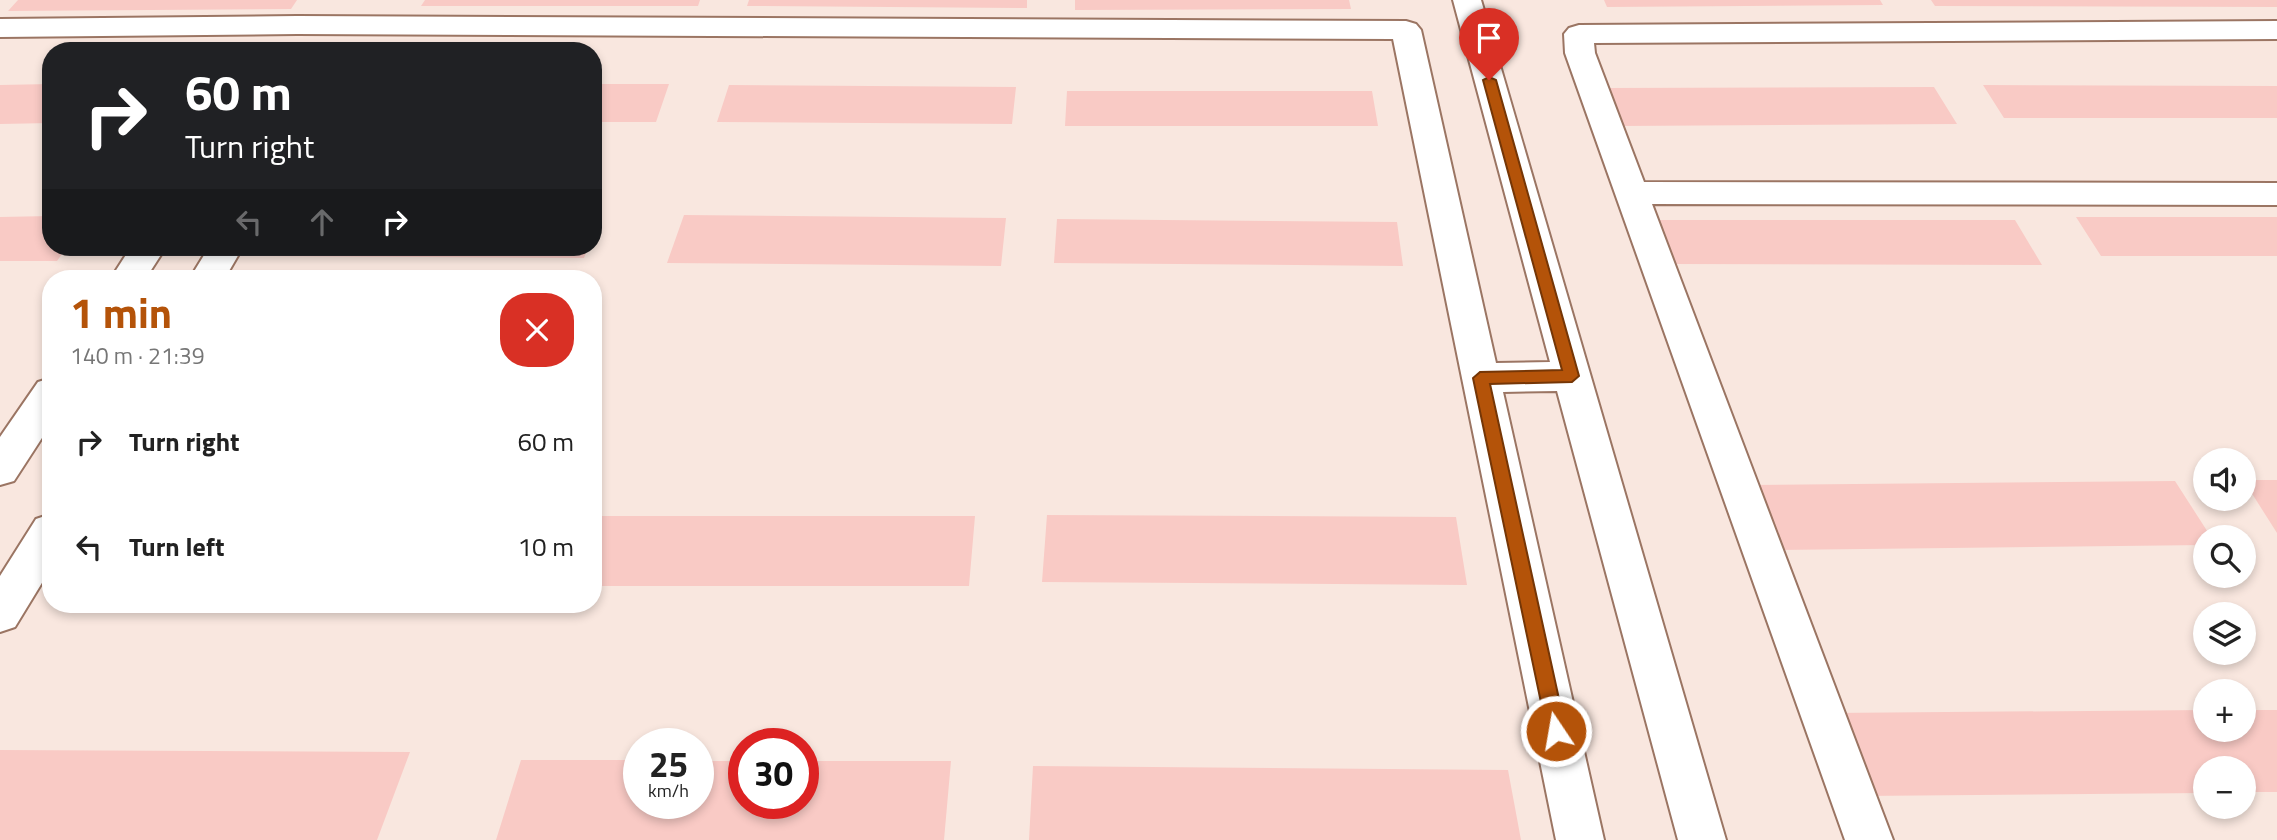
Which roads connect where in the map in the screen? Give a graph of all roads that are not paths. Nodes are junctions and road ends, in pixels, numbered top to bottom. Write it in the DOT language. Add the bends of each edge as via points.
graph roads {
  1 [pos="1467,0"];
  2 [pos="297,25"];
  3 [pos="363,25"];
  4 [pos="0,28"];
  5 [pos="2277,30"];
  6 [pos="1632,193"];
  7 [pos="2277,194"];
  8 [pos="1572,376"];
  9 [pos="1480,378"];
  10 [pos="42,406"];
  11 [pos="0,469"];
  12 [pos="42,545"];
  13 [pos="0,613"];
  14 [pos="1580,840"];
  15 [pos="1702,840"];
  16 [pos="1869,840"];
  1 -- 8 [label="street"];
  2 -- 3 [label="street"];
  2 -- 4 [label="street"];
  3 -- 9 [label="street" via="1406,30"];
  5 -- 6 [label="street" via="1578,34 1580,53"];
  6 -- 7 [label="street"];
  6 -- 16 [label="street"];
  8 -- 9 [label="street"];
  8 -- 15 [label="street"];
  9 -- 14 [label="street"];
  10 -- 11 [label="street"];
  12 -- 13 [label="street"];
}
